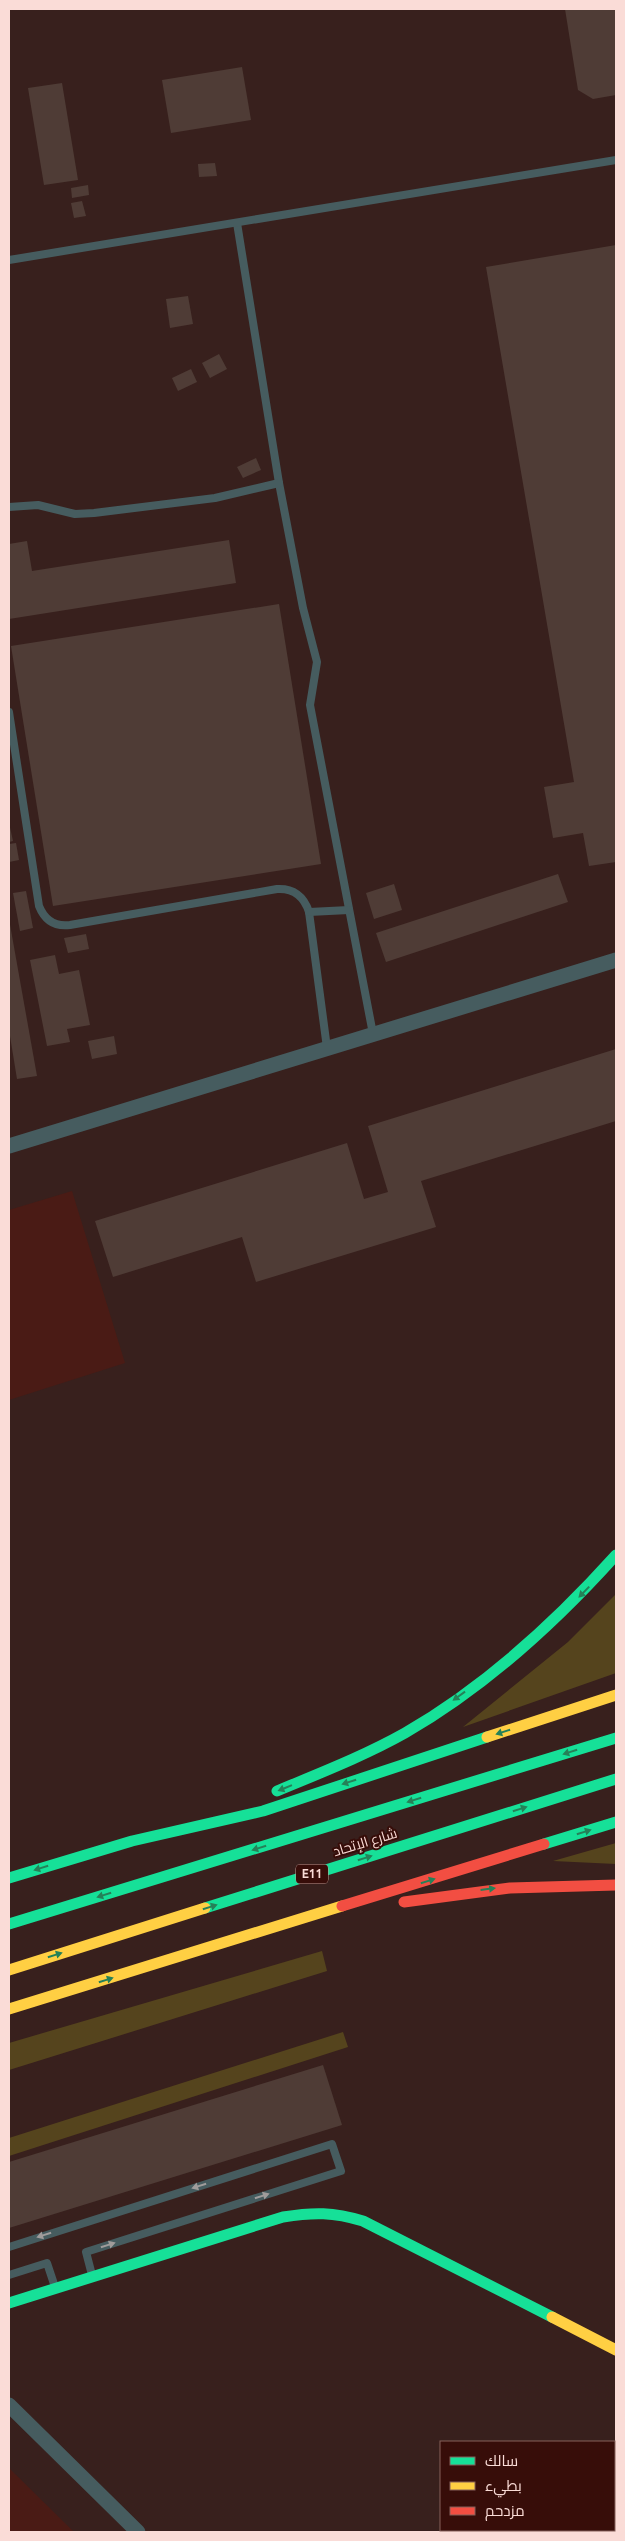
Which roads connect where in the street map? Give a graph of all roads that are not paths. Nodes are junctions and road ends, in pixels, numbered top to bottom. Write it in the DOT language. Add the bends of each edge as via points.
graph roads {
  1 [pos="616,160"];
  2 [pos="237,223"];
  3 [pos="9,260"];
  4 [pos="279,483"];
  5 [pos="9,507"];
  6 [pos="9,712"];
  7 [pos="349,910"];
  8 [pos="309,912"];
  9 [pos="616,960"];
  10 [pos="373,1034"];
  11 [pos="327,1048"];
  12 [pos="9,1146"];
  13 [pos="616,1555"];
  14 [pos="616,1695"];
  15 [pos="616,1738"];
  16 [pos="616,1779"];
  17 [pos="264,1796"];
  18 [pos="236,1805"];
  19 [pos="616,1822"];
  20 [pos="132,1841"];
  21 [pos="9,1878"];
  22 [pos="616,1885"];
  23 [pos="396,1904"];
  24 [pos="378,1908"];
  25 [pos="9,1924"];
  26 [pos="234,1941"];
  27 [pos="9,1970"];
  28 [pos="9,2009"];
  29 [pos="9,2246"];
  30 [pos="9,2275"];
  31 [pos="93,2276"];
  32 [pos="56,2288"];
  33 [pos="9,2303"];
  34 [pos="616,2350"];
  35 [pos="9,2405"];
  36 [pos="138,2532"];
  1 -- 2 [label="lane"];
  2 -- 3 [label="lane"];
  2 -- 4 [label="lane"];
  4 -- 5 [label="lane" via="215,498 94,513 75,514 38,506"];
  4 -- 7 [label="lane" via="317,662 310,705"];
  6 -- 8 [label="lane" via="40,906 51,922 70,925 284,888 297,894"];
  7 -- 8 [label="lane"];
  7 -- 10 [label="lane"];
  8 -- 11 [label="lane"];
  9 -- 10 [label="street"];
  10 -- 11 [label="street"];
  11 -- 12 [label="street"];
  13 -- 17 [label="main road, one-way" via="583,1593 509,1660 421,1723 355,1759"];
  14 -- 20 [label="main road, one-way" via="263,1811"];
  15 -- 25 [label="main road, شارع الإتحاد, one-way"];
  27 -- 16 [label="main road, شارع الإتحاد / E11, one-way"];
  18 -- 20 [label="main road"];
  26 -- 19 [label="main road, one-way"];
  20 -- 21 [label="main road, one-way"];
  23 -- 22 [label="main road, one-way" via="501,1888 557,1884"];
  24 -- 26 [label="main road"];
  28 -- 26 [label="main road, one-way"];
  31 -- 29 [label="lane, one-way" via="86,2252 341,2171 332,2144"];
  30 -- 32 [label="lane" via="47,2263"];
  31 -- 32 [label="main road"];
  31 -- 34 [label="main road" via="283,2216 315,2212 340,2214 388,2232"];
  32 -- 33 [label="main road"];
  35 -- 36 [label="street"];
}
